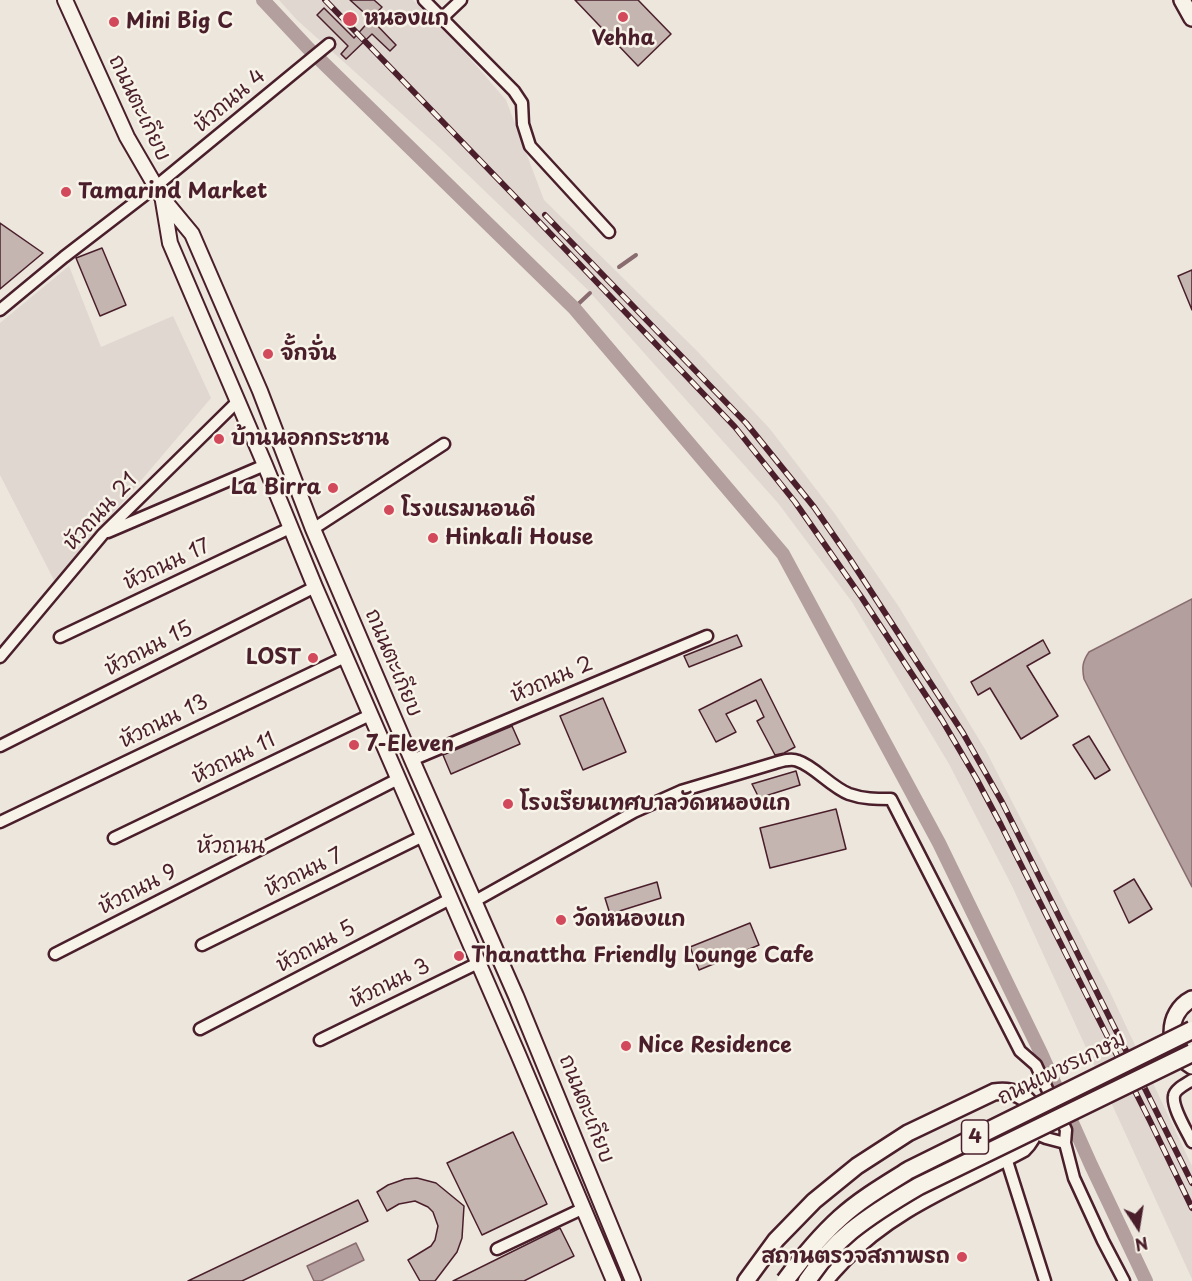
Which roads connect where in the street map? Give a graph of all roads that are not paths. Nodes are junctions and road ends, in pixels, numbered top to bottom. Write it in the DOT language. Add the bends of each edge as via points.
graph roads {
  1 [pos="65,0"];
  2 [pos="424,0"];
  3 [pos="461,0"];
  4 [pos="1182,0"];
  5 [pos="442,18"];
  6 [pos="1192,18"];
  7 [pos="329,44"];
  8 [pos="159,193"];
  9 [pos="609,232"];
  10 [pos="0,310"];
  11 [pos="260,391"];
  12 [pos="238,401"];
  13 [pos="444,444"];
  14 [pos="265,465"];
  15 [pos="296,482"];
  16 [pos="275,490"];
  17 [pos="290,528"];
  18 [pos="313,529"];
  19 [pos="103,534"];
  20 [pos="315,587"];
  21 [pos="707,636"];
  22 [pos="60,637"];
  23 [pos="0,657"];
  24 [pos="345,657"];
  25 [pos="370,715"];
  26 [pos="0,746"];
  27 [pos="412,760"];
  28 [pos="398,779"];
  29 [pos="0,822"];
  30 [pos="423,836"];
  31 [pos="114,838"];
  32 [pos="467,885"];
  33 [pos="449,897"];
  34 [pos="475,901"];
  35 [pos="202,945"];
  36 [pos="55,954"];
  37 [pos="478,963"];
  38 [pos="1192,999"];
  39 [pos="200,1029"];
  40 [pos="1192,1030"];
  41 [pos="320,1040"];
  42 [pos="1192,1053"];
  43 [pos="1192,1066"];
  44 [pos="1192,1080"];
  45 [pos="1035,1133"];
  46 [pos="1192,1142"];
  47 [pos="1065,1143"];
  48 [pos="1006,1158"];
  49 [pos="584,1208"];
  50 [pos="497,1249"];
  51 [pos="614,1281"];
  52 [pos="633,1281"];
  53 [pos="746,1281"];
  54 [pos="785,1281"];
  55 [pos="807,1281"];
  56 [pos="825,1281"];
  57 [pos="1045,1281"];
  58 [pos="1124,1281"];
  1 -- 8 [label="street, ถนนตะเกียบ" via="127,137"];
  2 -- 5 [label="street"];
  3 -- 5 [label="street"];
  4 -- 6 [label="main road"];
  5 -- 9 [label="street" via="514,91 522,103 530,146"];
  7 -- 8 [label="street, หัวถนน 4"];
  8 -- 10 [label="street, หัวถนน 4" via="64,257"];
  8 -- 11 [label="street, ถนนตะเกียบ" via="192,234"];
  8 -- 12 [label="street, ถนนตะเกียบ" via="170,243"];
  11 -- 12 [label="street"];
  11 -- 15 [label="street, ถนนตะเกียบ"];
  12 -- 14 [label="street, ถนนตะเกียบ"];
  12 -- 19 [label="street, หัวถนน 21"];
  13 -- 18 [label="street"];
  14 -- 16 [label="street, ถนนตะเกียบ"];
  14 -- 19 [label="street"];
  15 -- 16 [label="street"];
  15 -- 18 [label="street, ถนนตะเกียบ"];
  16 -- 17 [label="street, ถนนตะเกียบ"];
  17 -- 20 [label="street, ถนนตะเกียบ"];
  17 -- 22 [label="street, หัวถนน 17"];
  18 -- 27 [label="street, ถนนตะเกียบ"];
  19 -- 23 [label="street, หัวถนน 21"];
  20 -- 24 [label="street, ถนนตะเกียบ"];
  20 -- 26 [label="street, หัวถนน 15"];
  21 -- 27 [label="street, หัวถนน 2"];
  24 -- 25 [label="street, ถนนตะเกียบ"];
  24 -- 29 [label="street, หัวถนน 13"];
  25 -- 28 [label="street, ถนนตะเกียบ"];
  25 -- 31 [label="street, หัวถนน 11"];
  27 -- 32 [label="street, ถนนตะเกียบ"];
  28 -- 30 [label="street, ถนนตะเกียบ"];
  28 -- 36 [label="street, หัวถนน 9"];
  30 -- 33 [label="street, ถนนตะเกียบ"];
  30 -- 35 [label="street, หัวถนน 7"];
  32 -- 33 [label="street"];
  32 -- 34 [label="street, ถนนตะเกียบ"];
  33 -- 37 [label="street, ถนนตะเกียบ"];
  33 -- 39 [label="street, หัวถนน 5"];
  34 -- 47 [label="street" via="634,812 681,791 798,760 847,793 891,799 1020,1051 1036,1065 1066,1130"];
  34 -- 52 [label="street, ถนนตะเกียบ"];
  37 -- 41 [label="street, หัวถนน 3"];
  37 -- 49 [label="street, ถนนตะเกียบ"];
  38 -- 43 [label="main road" via="1177,1011 1172,1036 1179,1055"];
  40 -- 54 [label="main road, ถนนเพชรเกษม / 4, bridge" via="909,1170 873,1192 840,1218"];
  42 -- 55 [label="main road, ถนนเพชรเกษม / 4, bridge" via="885,1206 850,1232"];
  44 -- 46 [label="street" via="1174,1096"];
  45 -- 47 [label="street"];
  45 -- 48 [label="main road" via="1023,1149"];
  45 -- 53 [label="main road" via="1031,1105 1024,1097 1004,1091 994,1092 908,1133 814,1200"];
  47 -- 58 [label="street" via="1074,1178"];
  48 -- 56 [label="main road" via="924,1198 893,1219 857,1245"];
  48 -- 57 [label="street"];
  49 -- 50 [label="street"];
  49 -- 51 [label="street, ถนนตะเกียบ"];
}
